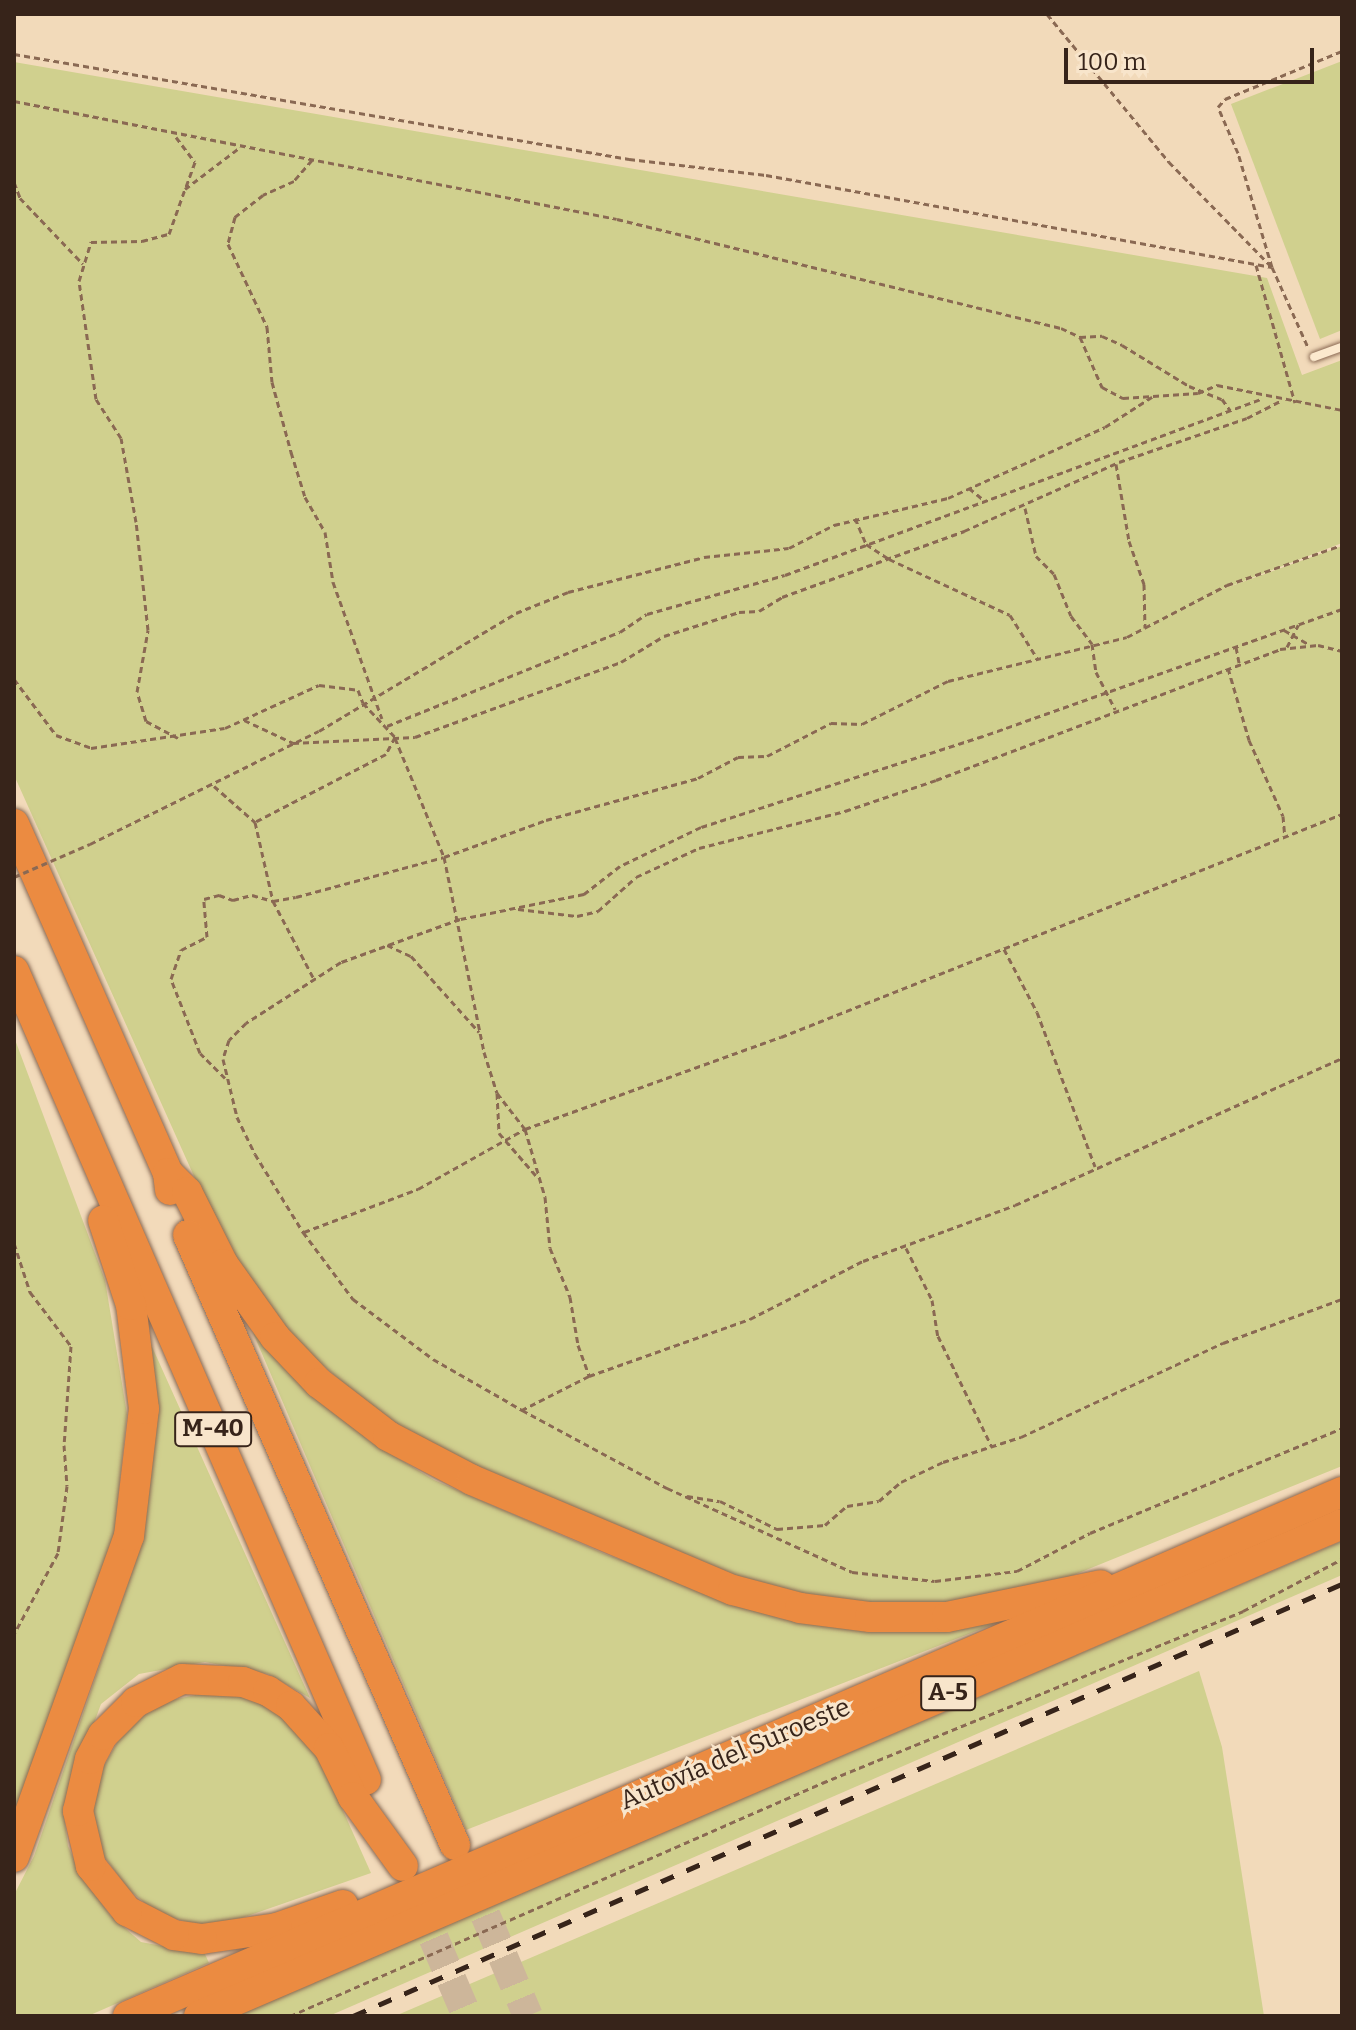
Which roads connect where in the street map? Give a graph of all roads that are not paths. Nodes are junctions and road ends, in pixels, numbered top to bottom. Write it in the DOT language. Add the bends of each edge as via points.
graph roads {
  1 [pos="1342,347"];
  2 [pos="1314,357"];
  3 [pos="14,824"];
  4 [pos="18,982"];
  5 [pos="168,1173"];
  6 [pos="1342,1492"];
  7 [pos="1342,1524"];
  8 [pos="1131,1580"];
  9 [pos="731,1754"];
  10 [pos="455,1845"];
  11 [pos="14,1857"];
  12 [pos="128,2016"];
  13 [pos="199,2016"];
  1 -- 2 [label="lane"];
  3 -- 5 [label="highway, M-40"];
  4 -- 9 [label="highway, M-40" via="403,1866 353,1797 329,1748 291,1706 243,1682 182,1679 136,1702 103,1735 81,1784 83,1836 91,1866 107,1890 127,1911 174,1935 202,1939 277,1928 371,1895 710,1753"];
  4 -- 11 [label="highway" via="44,1079 106,1227 131,1305 144,1409 129,1536"];
  5 -- 8 [label="highway" via="187,1192 223,1264 275,1337 319,1383 388,1436 472,1480 733,1590 800,1608 870,1617 947,1617"];
  5 -- 10 [label="highway, M-40" via="171,1198"];
  6 -- 8 [label="highway, Autovía del Suroeste / A-5"];
  7 -- 13 [label="highway, Autovía del Suroeste / A-5"];
  8 -- 9 [label="highway, Autovía del Suroeste / A-5"];
  9 -- 12 [label="highway, Autovía del Suroeste / A-5"];
}
